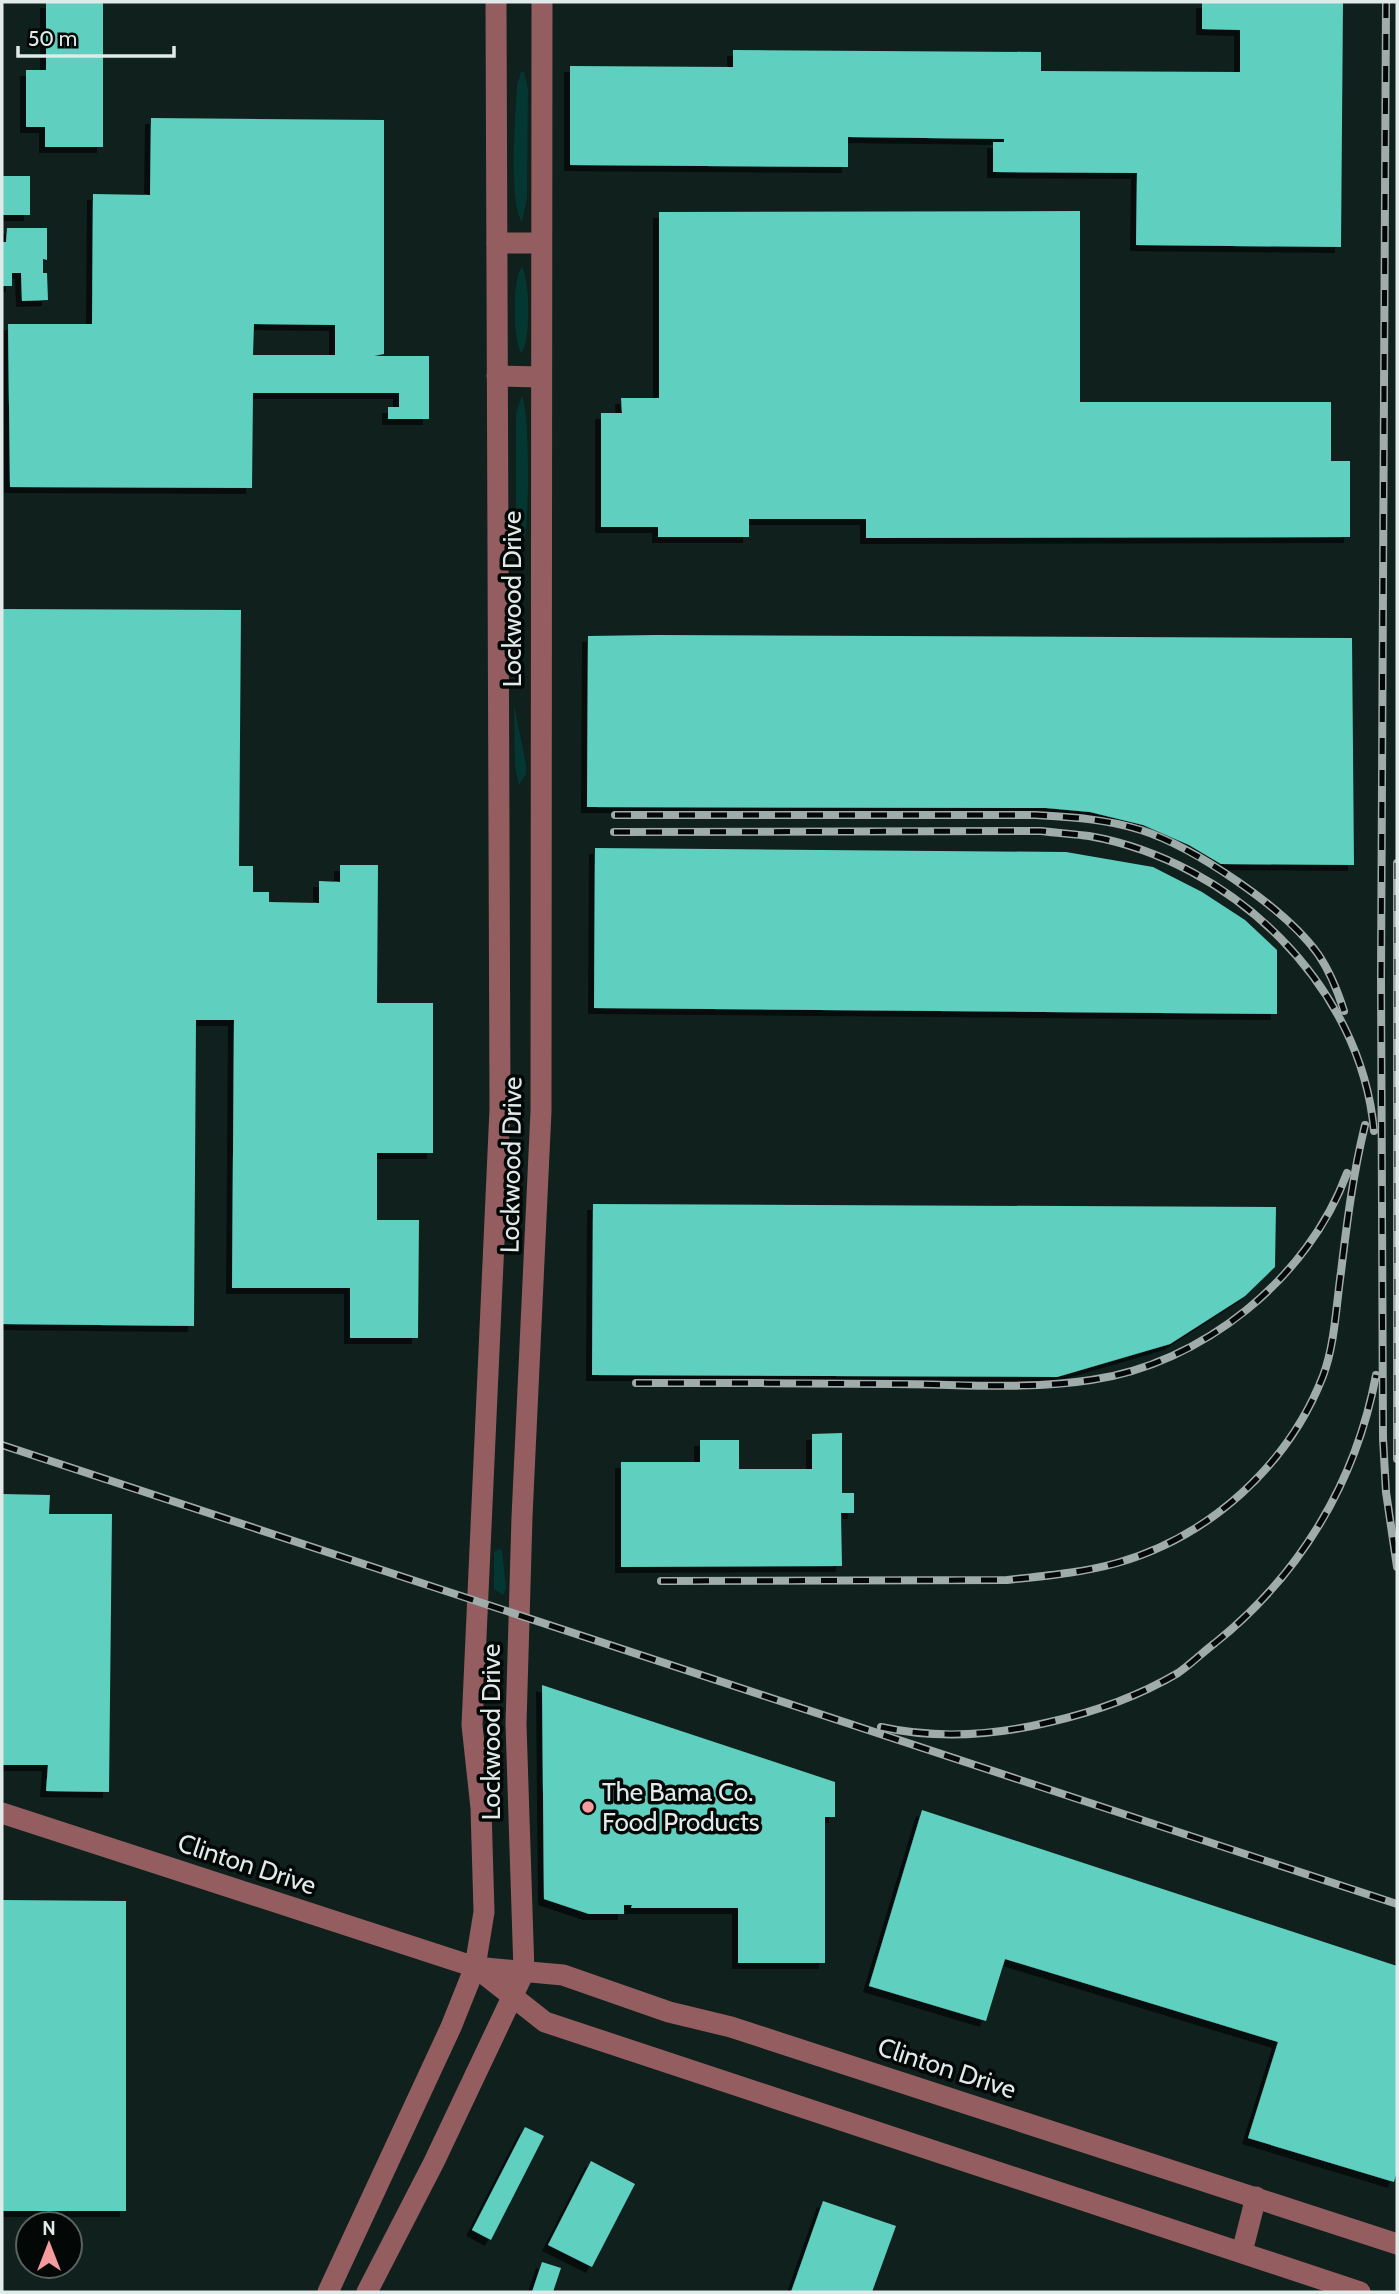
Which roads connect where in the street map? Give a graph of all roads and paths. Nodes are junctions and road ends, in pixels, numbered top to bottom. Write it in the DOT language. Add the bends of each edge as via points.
graph roads {
  1 [pos="496,2"];
  2 [pos="542,2"];
  3 [pos="497,243"];
  4 [pos="540,243"];
  5 [pos="496,376"];
  6 [pos="540,377"];
  7 [pos="2,1813"];
  8 [pos="475,1967"];
  9 [pos="524,1972"];
  10 [pos="513,1997"];
  11 [pos="1256,2197"];
  12 [pos="1397,2244"];
  13 [pos="346,2252"];
  14 [pos="1242,2252"];
  15 [pos="379,2269"];
  16 [pos="328,2292"];
  17 [pos="367,2292"];
  18 [pos="1360,2292"];
  1 -- 3 [label="main road, Lockwood Drive"];
  2 -- 4 [label="main road, Lockwood Drive"];
  3 -- 4 [label="main road"];
  3 -- 5 [label="main road, Lockwood Drive"];
  4 -- 6 [label="main road, Lockwood Drive"];
  5 -- 6 [label="main road"];
  5 -- 8 [label="main road, Lockwood Drive" via="500,1109 475,1603 472,1725 481,1808 484,1912"];
  6 -- 9 [label="main road, Lockwood Drive" via="541,1111 516,1724"];
  7 -- 8 [label="main road, Clinton Drive"];
  8 -- 9 [label="main road, Clinton Drive"];
  8 -- 10 [label="main road, Clinton Drive"];
  8 -- 13 [label="main road, Lockwood Drive"];
  9 -- 10 [label="main road, Lockwood Drive"];
  9 -- 11 [label="main road, Clinton Drive" via="563,1975 669,2012 731,2026"];
  10 -- 14 [label="main road, Clinton Drive" via="545,2022"];
  10 -- 15 [label="main road, Lockwood Drive"];
  11 -- 12 [label="main road, Clinton Drive"];
  11 -- 14 [label="main road"];
  13 -- 15 [label="main road"];
  13 -- 16 [label="main road, Lockwood Drive"];
  14 -- 18 [label="main road, Clinton Drive"];
  15 -- 17 [label="main road, Lockwood Drive"];
}
